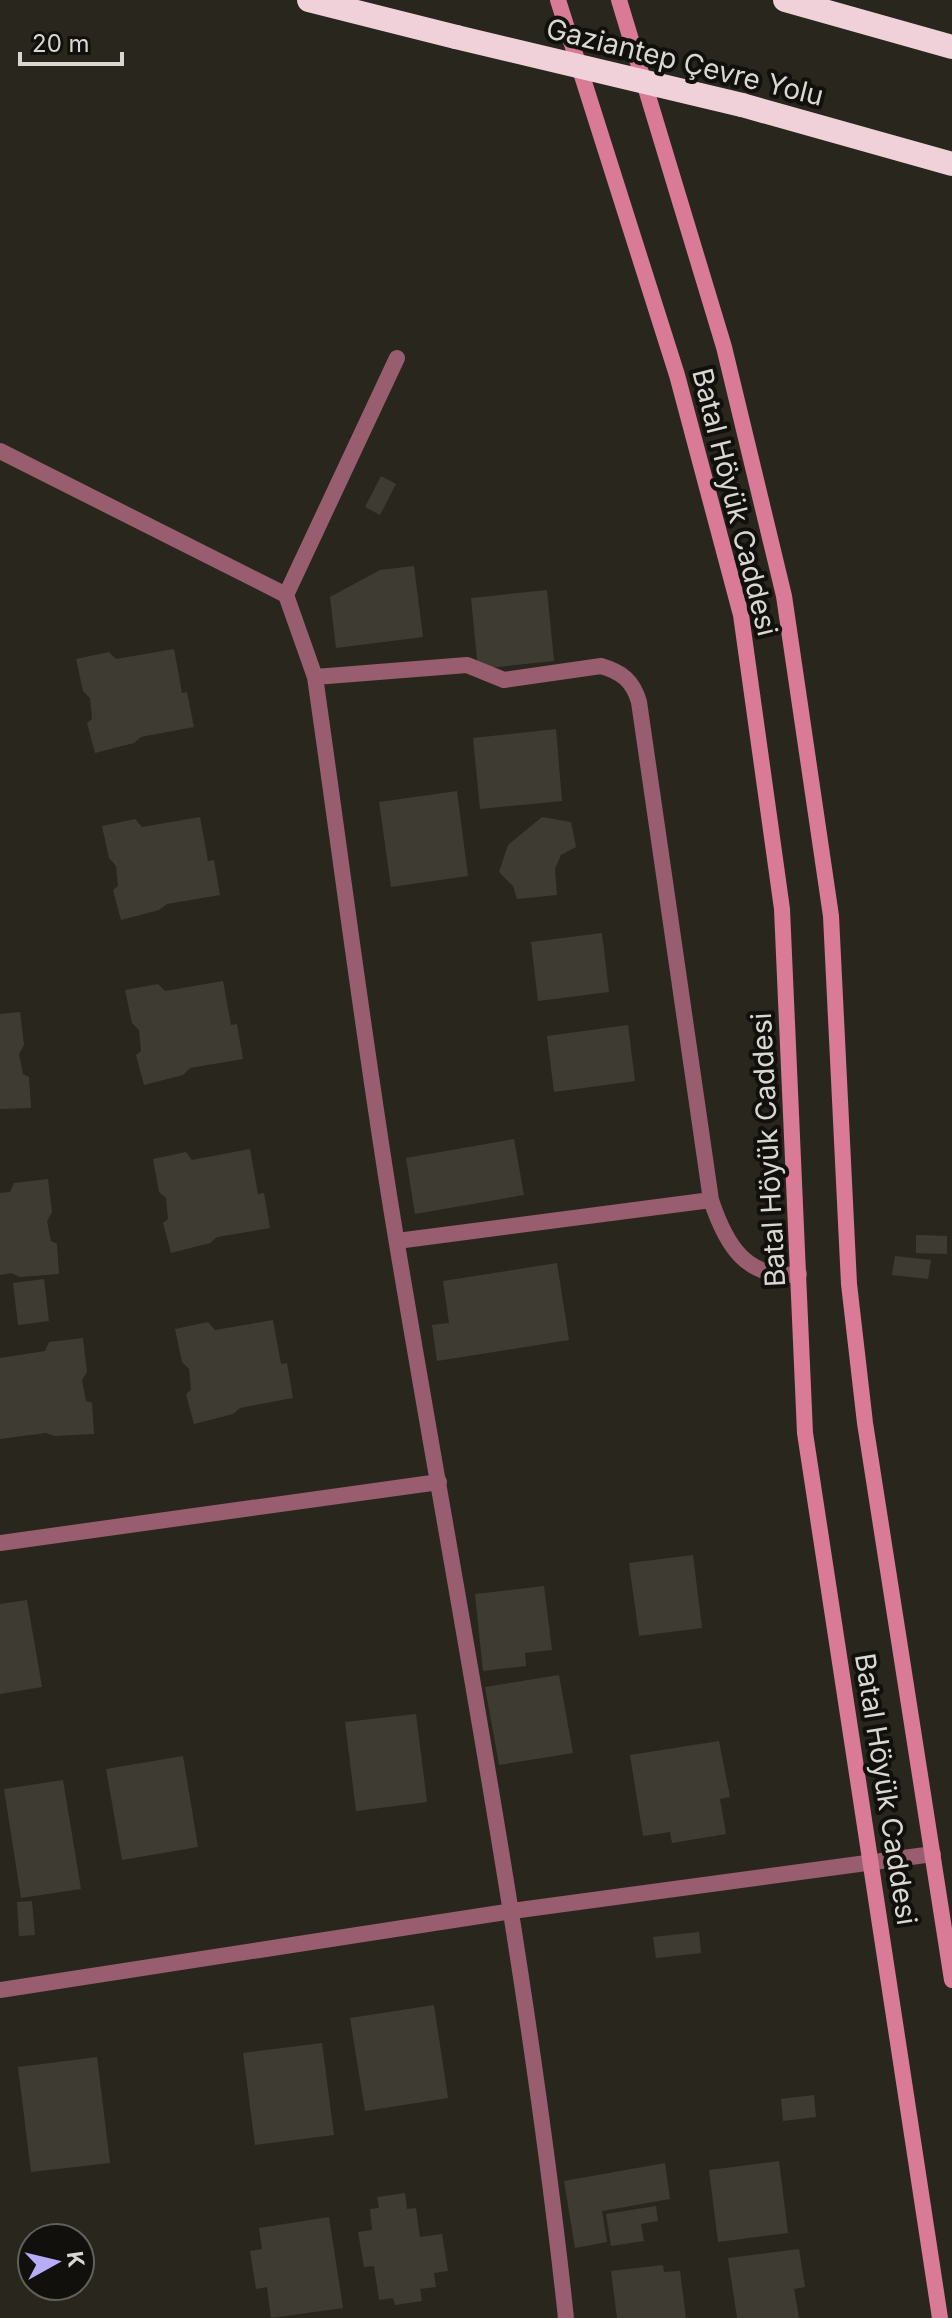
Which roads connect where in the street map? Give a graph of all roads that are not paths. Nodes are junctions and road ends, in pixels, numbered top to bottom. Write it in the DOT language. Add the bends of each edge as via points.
graph roads {
  1 [pos="309,0"];
  2 [pos="558,0"];
  3 [pos="619,0"];
  4 [pos="785,0"];
  5 [pos="952,47"];
  6 [pos="952,164"];
  7 [pos="397,358"];
  8 [pos="0,451"];
  9 [pos="286,595"];
  10 [pos="315,677"];
  11 [pos="711,1200"];
  12 [pos="397,1241"];
  13 [pos="799,1274"];
  14 [pos="439,1482"];
  15 [pos="0,1543"];
  16 [pos="933,1854"];
  17 [pos="871,1864"];
  18 [pos="512,1911"];
  19 [pos="951,1962"];
  20 [pos="952,1980"];
  21 [pos="0,1990"];
  22 [pos="566,2318"];
  23 [pos="940,2318"];
  1 -- 6 [label="highway, Gaziantep Çevre Yolu, bridge" via="742,105"];
  2 -- 13 [label="main road, Batal Höyük Caddesi" via="677,375 741,615 782,909"];
  3 -- 16 [label="main road, Batal Höyük Caddesi" via="724,347 784,596 831,916 849,1284 865,1423"];
  4 -- 5 [label="highway"];
  7 -- 9 [label="street"];
  8 -- 9 [label="street"];
  9 -- 10 [label="street"];
  10 -- 11 [label="street" via="467,665 504,680 601,666 631,684 639,702"];
  10 -- 12 [label="street"];
  11 -- 12 [label="street"];
  11 -- 13 [label="street" via="739,1257 770,1273"];
  12 -- 14 [label="street"];
  13 -- 17 [label="main road, Batal Höyük Caddesi" via="805,1433"];
  14 -- 15 [label="street"];
  14 -- 18 [label="street"];
  16 -- 17 [label="street"];
  16 -- 19 [label="main road, Batal Höyük Caddesi"];
  17 -- 18 [label="street"];
  17 -- 23 [label="main road, Batal Höyük Caddesi"];
  18 -- 21 [label="street"];
  18 -- 22 [label="street"];
  19 -- 20 [label="main road, Batal Höyük Caddesi"];
}
